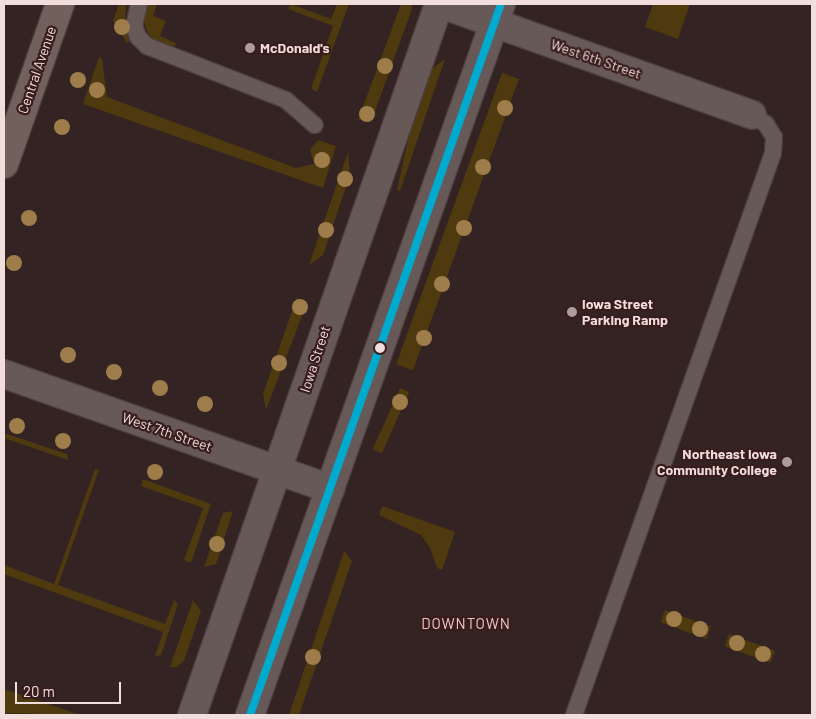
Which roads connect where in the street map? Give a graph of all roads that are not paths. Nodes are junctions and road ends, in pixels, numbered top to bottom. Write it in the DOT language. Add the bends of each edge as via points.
graph roads {
  1 [pos="60,4"];
  2 [pos="139,4"];
  3 [pos="440,4"];
  4 [pos="498,13"];
  5 [pos="752,115"];
  6 [pos="315,125"];
  7 [pos="4,164"];
  8 [pos="4,374"];
  9 [pos="277,470"];
  10 [pos="330,489"];
  11 [pos="192,715"];
  12 [pos="250,715"];
  13 [pos="574,715"];
  1 -- 7 [label="main road, Central Avenue"];
  2 -- 6 [label="lane" via="134,24 138,37 147,46 286,100"];
  3 -- 4 [label="street, West 6th Street"];
  3 -- 9 [label="street, Iowa Street"];
  4 -- 5 [label="street, West 6th Street"];
  4 -- 10 [label="street"];
  5 -- 13 [label="lane" via="766,124 774,137 773,152"];
  8 -- 9 [label="street, West 7th Street"];
  9 -- 10 [label="street, West 7th Street"];
  9 -- 11 [label="street, Iowa Street"];
  10 -- 12 [label="street"];
}
